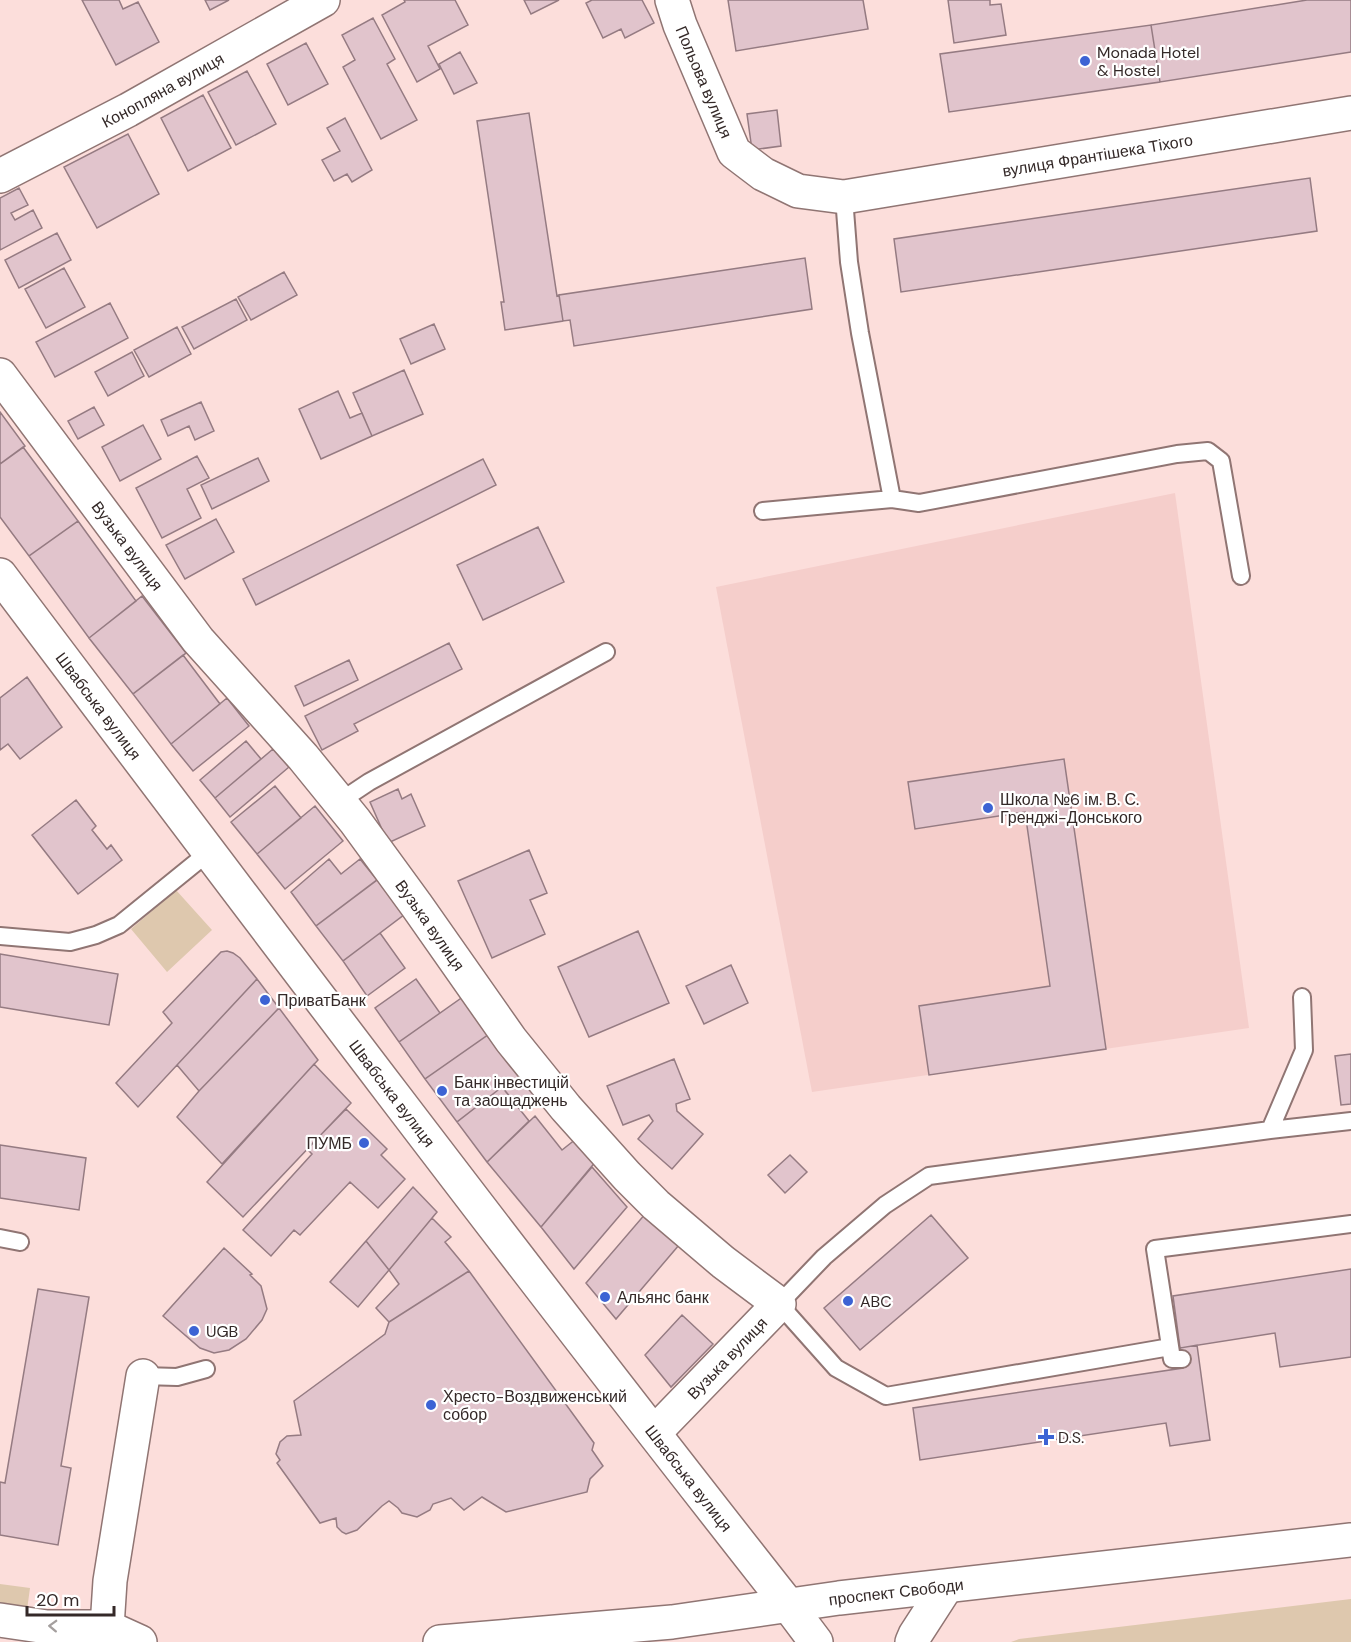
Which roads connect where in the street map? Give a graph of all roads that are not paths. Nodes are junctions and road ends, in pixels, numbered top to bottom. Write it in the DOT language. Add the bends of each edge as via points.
graph roads {
  1 [pos="323,0"];
  2 [pos="672,0"];
  3 [pos="1351,113"];
  4 [pos="0,176"];
  5 [pos="844,197"];
  6 [pos="0,375"];
  7 [pos="892,499"];
  8 [pos="763,511"];
  9 [pos="0,575"];
  10 [pos="1241,576"];
  11 [pos="606,652"];
  12 [pos="339,802"];
  13 [pos="209,852"];
  14 [pos="0,936"];
  15 [pos="1302,998"];
  16 [pos="1351,1121"];
  17 [pos="1270,1130"];
  18 [pos="1351,1224"];
  19 [pos="0,1238"];
  20 [pos="20,1242"];
  21 [pos="779,1304"];
  22 [pos="206,1369"];
  23 [pos="143,1376"];
  24 [pos="654,1433"];
  25 [pos="1351,1540"];
  26 [pos="946,1587"];
  27 [pos="789,1606"];
  28 [pos="0,1620"];
  29 [pos="107,1627"];
  30 [pos="140,1642"];
  31 [pos="440,1642"];
  32 [pos="816,1642"];
  33 [pos="912,1642"];
  1 -- 4 [label="street, Конопляна вулиця" via="128,110"];
  2 -- 5 [label="street, Польова вулиця" via="734,152 763,174 798,191"];
  3 -- 5 [label="street, вулиця Франтішека Тіхого"];
  5 -- 7 [label="lane" via="860,333"];
  6 -- 12 [label="street, Вузька вулиця" via="198,640"];
  7 -- 8 [label="lane"];
  7 -- 10 [label="lane" via="919,503 1208,451 1221,461"];
  9 -- 13 [label="street, Швабська вулиця"];
  11 -- 12 [label="lane"];
  12 -- 21 [label="street, Вузька вулиця" via="511,1040 566,1108 656,1206"];
  13 -- 14 [label="lane" via="119,925 96,936 70,942"];
  13 -- 24 [label="street, Швабська вулиця"];
  15 -- 17 [label="lane" via="1304,1050"];
  16 -- 17 [label="lane"];
  17 -- 21 [label="lane" via="929,1176 885,1205 824,1257"];
  18 -- 21 [label="lane" via="1155,1249 1176,1353 886,1396 836,1368"];
  19 -- 20 [label="lane"];
  21 -- 24 [label="street, Вузька вулиця"];
  22 -- 23 [label="lane" via="177,1377"];
  23 -- 29 [label="street" via="110,1581"];
  24 -- 27 [label="street, Швабська вулиця"];
  25 -- 26 [label="street, проспект Свободи"];
  26 -- 27 [label="street, проспект Свободи"];
  26 -- 33 [label="street"];
  27 -- 31 [label="street, проспект Свободи" via="672,1622"];
  27 -- 32 [label="street, Швабська вулиця"];
  29 -- 28 [label="street, one-way" via="47,1627"];
  29 -- 30 [label="street"];
}
